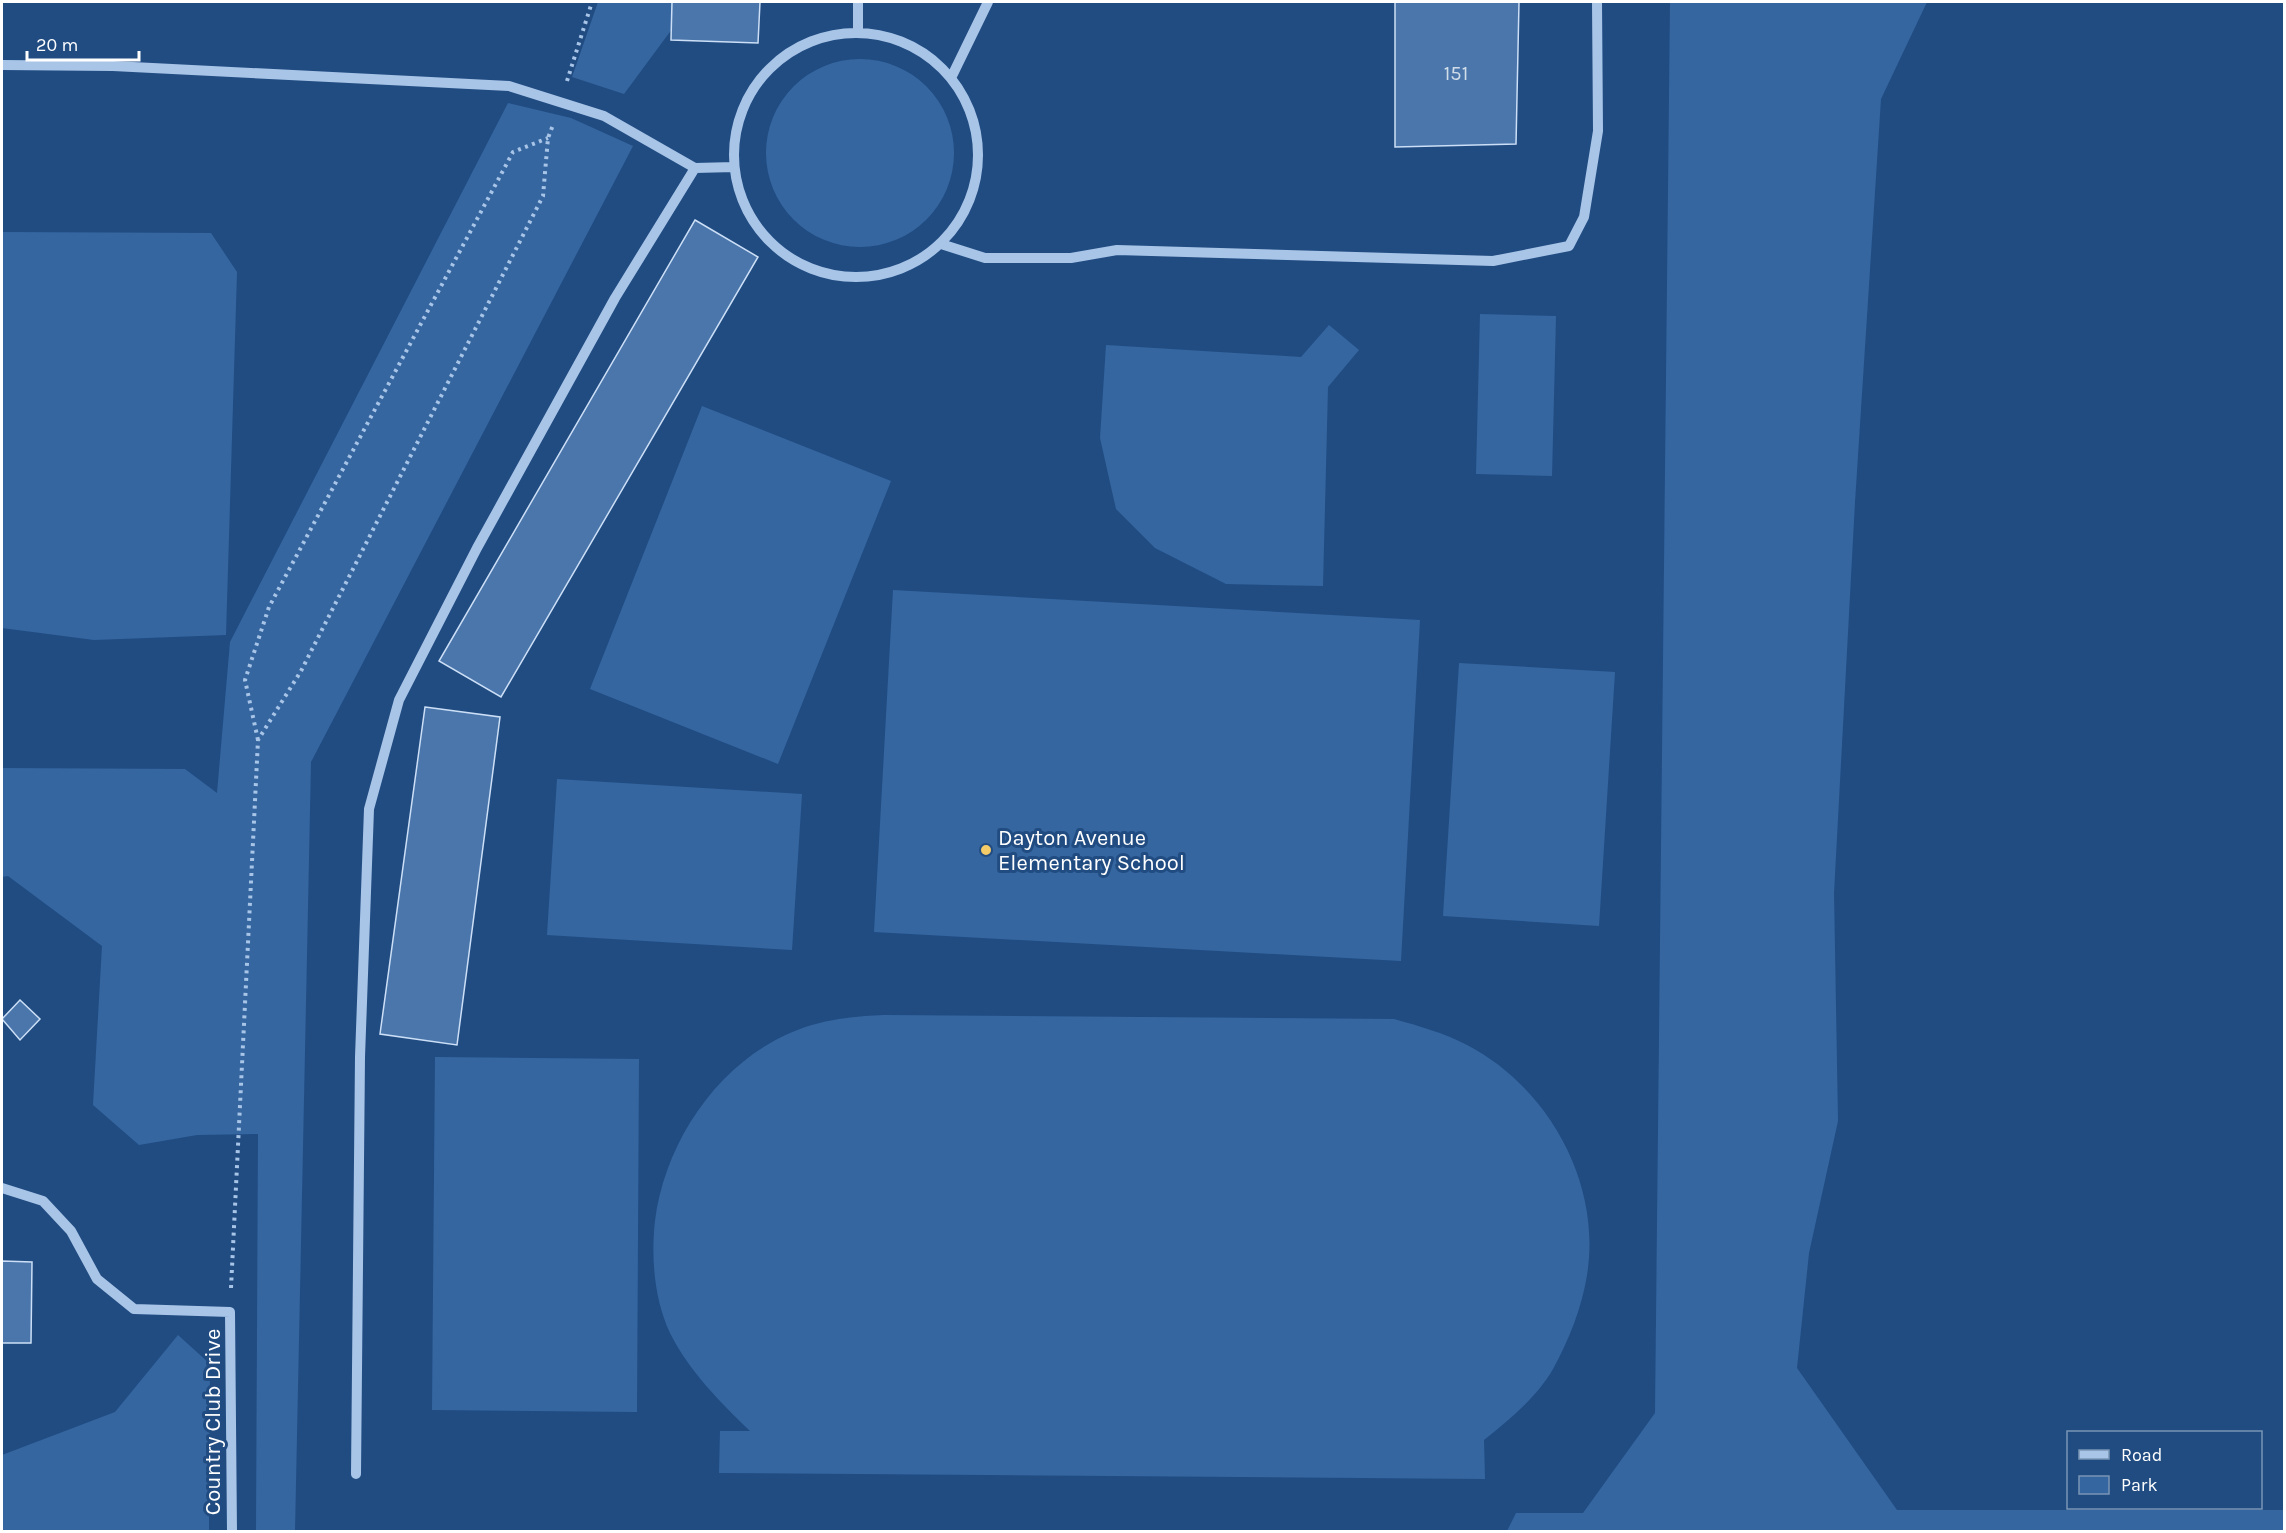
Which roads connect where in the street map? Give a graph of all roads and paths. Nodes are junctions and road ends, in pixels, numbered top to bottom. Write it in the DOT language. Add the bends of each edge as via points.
graph roads {
  1 [pos="592,2"];
  2 [pos="858,2"];
  3 [pos="988,2"];
  4 [pos="1597,2"];
  5 [pos="858,32"];
  6 [pos="2,65"];
  7 [pos="951,78"];
  8 [pos="561,103"];
  9 [pos="548,138"];
  10 [pos="734,167"];
  11 [pos="695,168"];
  12 [pos="941,244"];
  13 [pos="258,740"];
  14 [pos="2,1188"];
  15 [pos="230,1312"];
  16 [pos="356,1474"];
  17 [pos="232,1532"];
  1 -- 8 [label="path"];
  2 -- 5 [label="street"];
  3 -- 7 [label="street"];
  4 -- 12 [label="street" via="1598,131 1584,217 1569,246 1493,261 1117,249 1071,258 984,258"];
  5 -- 7 [label="street" via="910,44"];
  5 -- 10 [label="street" via="824,36 792,50 766,72 743,111 736,133"];
  6 -- 8 [label="street" via="113,66 509,86"];
  7 -- 12 [label="street" via="973,118 978,163 967,207"];
  8 -- 9 [label="path"];
  8 -- 11 [label="street" via="604,116"];
  9 -- 13 [label="path" via="543,196 301,671"];
  9 -- 13 [label="path" via="513,152 269,607 245,680"];
  10 -- 11 [label="street"];
  10 -- 12 [label="street" via="744,205 765,238 796,262 832,276 871,277 899,269"];
  11 -- 16 [label="street" via="615,298 477,548 399,700 369,809 360,1057"];
  13 -- 15 [label="path"];
  14 -- 15 [label="street" via="43,1201 71,1231 97,1279 134,1309"];
  15 -- 17 [label="street, Country Club Drive"];
}
